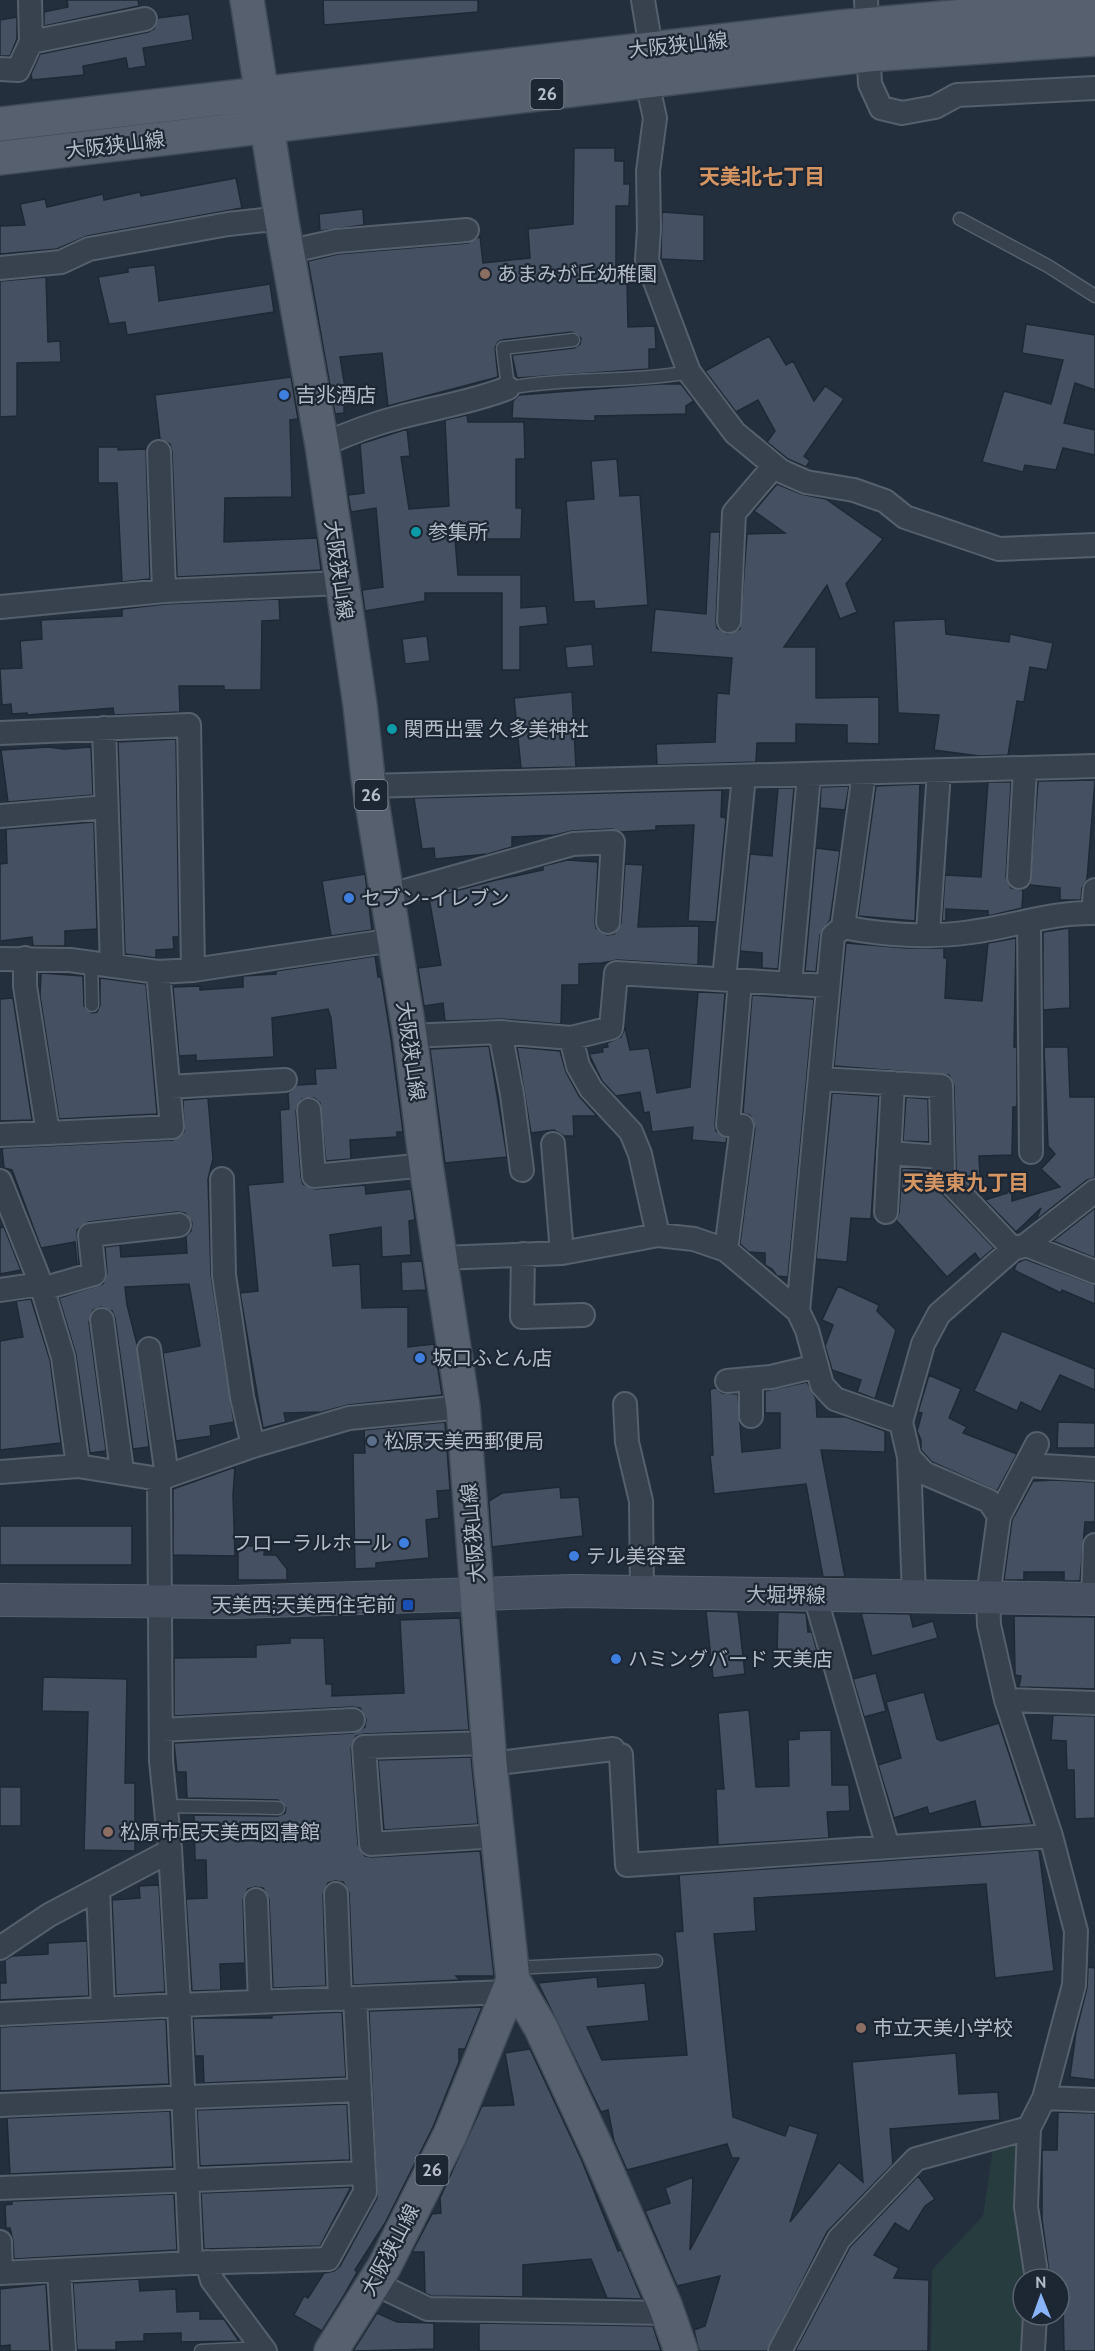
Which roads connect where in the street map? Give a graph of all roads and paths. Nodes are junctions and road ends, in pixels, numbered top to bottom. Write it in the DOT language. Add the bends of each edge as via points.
graph roads {
  1 [pos="30,0"];
  2 [pos="247,0"];
  3 [pos="643,0"];
  4 [pos="1095,8"];
  5 [pos="145,19"];
  6 [pos="866,27"];
  7 [pos="1095,39"];
  8 [pos="31,42"];
  9 [pos="651,48"];
  10 [pos="0,69"];
  11 [pos="647,82"];
  12 [pos="1095,88"];
  13 [pos="261,94"];
  14 [pos="0,124"];
  15 [pos="266,127"];
  16 [pos="0,158"];
  17 [pos="960,219"];
  18 [pos="467,230"];
  19 [pos="284,237"];
  20 [pos="0,268"];
  21 [pos="1095,296"];
  22 [pos="573,340"];
  23 [pos="689,372"];
  24 [pos="508,388"];
  25 [pos="322,445"];
  26 [pos="159,452"];
  27 [pos="774,466"];
  28 [pos="1095,545"];
  29 [pos="340,583"];
  30 [pos="164,591"];
  31 [pos="0,607"];
  32 [pos="729,621"];
  33 [pos="104,728"];
  34 [pos="0,734"];
  35 [pos="1095,766"];
  36 [pos="1024,768"];
  37 [pos="939,771"];
  38 [pos="864,773"];
  39 [pos="809,775"];
  40 [pos="744,776"];
  41 [pos="369,786"];
  42 [pos="106,807"];
  43 [pos="0,816"];
  44 [pos="1019,877"];
  45 [pos="1095,890"];
  46 [pos="387,896"];
  47 [pos="608,922"];
  48 [pos="1029,922"];
  49 [pos="843,927"];
  50 [pos="928,933"];
  51 [pos="394,940"];
  52 [pos="25,958"];
  53 [pos="0,959"];
  54 [pos="101,963"];
  55 [pos="193,970"];
  56 [pos="158,972"];
  57 [pos="732,980"];
  58 [pos="790,984"];
  59 [pos="828,986"];
  60 [pos="92,1005"];
  61 [pos="500,1032"];
  62 [pos="410,1036"];
  63 [pos="571,1038"];
  64 [pos="820,1079"];
  65 [pos="285,1080"];
  66 [pos="893,1083"];
  67 [pos="169,1087"];
  68 [pos="309,1110"];
  69 [pos="48,1133"];
  70 [pos="0,1135"];
  71 [pos="553,1144"];
  72 [pos="1031,1152"];
  73 [pos="889,1153"];
  74 [pos="942,1157"];
  75 [pos="426,1165"];
  76 [pos="522,1170"];
  77 [pos="222,1179"];
  78 [pos="0,1181"];
  79 [pos="1095,1191"];
  80 [pos="886,1212"];
  81 [pos="7,1217"];
  82 [pos="179,1225"];
  83 [pos="658,1235"];
  84 [pos="1020,1247"];
  85 [pos="726,1250"];
  86 [pos="562,1253"];
  87 [pos="523,1254"];
  88 [pos="441,1258"];
  89 [pos="1095,1272"];
  90 [pos="42,1286"];
  91 [pos="0,1290"];
  92 [pos="798,1311"];
  93 [pos="583,1315"];
  94 [pos="102,1320"];
  95 [pos="149,1349"];
  96 [pos="817,1366"];
  97 [pos="751,1379"];
  98 [pos="727,1381"];
  99 [pos="625,1404"];
  100 [pos="463,1407"];
  101 [pos="750,1416"];
  102 [pos="901,1422"];
  103 [pos="1037,1444"];
  104 [pos="254,1446"];
  105 [pos="909,1457"];
  106 [pos="1026,1465"];
  107 [pos="78,1466"];
  108 [pos="1095,1468"];
  109 [pos="122,1471"];
  110 [pos="0,1472"];
  111 [pos="163,1477"];
  112 [pos="999,1516"];
  113 [pos="1095,1545"];
  114 [pos="477,1592"];
  115 [pos="642,1592"];
  116 [pos="815,1596"];
  117 [pos="914,1597"];
  118 [pos="988,1598"];
  119 [pos="1094,1599"];
  120 [pos="0,1600"];
  121 [pos="158,1602"];
  122 [pos="1006,1700"];
  123 [pos="1095,1703"];
  124 [pos="353,1720"];
  125 [pos="161,1730"];
  126 [pos="490,1754"];
  127 [pos="166,1806"];
  128 [pos="278,1808"];
  129 [pos="498,1836"];
  130 [pos="1051,1836"];
  131 [pos="888,1847"];
  132 [pos="170,1851"];
  133 [pos="98,1889"];
  134 [pos="336,1894"];
  135 [pos="256,1900"];
  136 [pos="0,1948"];
  137 [pos="656,1961"];
  138 [pos="511,1980"];
  139 [pos="348,1998"];
  140 [pos="260,2002"];
  141 [pos="179,2005"];
  142 [pos="103,2009"];
  143 [pos="0,2014"];
  144 [pos="359,2090"];
  145 [pos="183,2096"];
  146 [pos="1044,2098"];
  147 [pos="1095,2100"];
  148 [pos="0,2105"];
  149 [pos="1029,2128"];
  150 [pos="363,2173"];
  151 [pos="187,2181"];
  152 [pos="0,2188"];
  153 [pos="0,2242"];
  154 [pos="199,2262"];
  155 [pos="1035,2267"];
  156 [pos="59,2271"];
  157 [pos="1,2273"];
  158 [pos="374,2283"];
  159 [pos="668,2313"];
  160 [pos="1034,2327"];
  161 [pos="264,2350"];
  162 [pos="785,2350"];
  163 [pos="64,2351"];
  164 [pos="201,2351"];
  165 [pos="332,2351"];
  166 [pos="681,2351"];
  167 [pos="1033,2351"];
  1 -- 8 [label="street"];
  2 -- 13 [label="main road, 大阪狭山線 / 26"];
  3 -- 9 [label="street"];
  4 -- 6 [label="main road, 大阪狭山線 / 26"];
  5 -- 8 [label="street"];
  6 -- 7 [label="main road, 大阪狭山線 / 26"];
  6 -- 9 [label="main road, 大阪狭山線 / 26"];
  6 -- 11 [label="main road, 大阪狭山線 / 26"];
  6 -- 12 [label="street" via="870,84 881,108 902,113 934,107 957,95"];
  8 -- 10 [label="street" via="18,70"];
  9 -- 13 [label="main road, 大阪狭山線 / 26"];
  11 -- 15 [label="main road, 大阪狭山線 / 26"];
  11 -- 23 [label="street" via="654,118 648,171 646,260"];
  13 -- 14 [label="main road, 大阪狭山線 / 26"];
  13 -- 15 [label="main road, 大阪狭山線 / 26"];
  15 -- 16 [label="main road, 大阪狭山線 / 26"];
  15 -- 19 [label="main road, 大阪狭山線 / 26"];
  17 -- 21 [label="lane"];
  18 -- 19 [label="street" via="336,241"];
  19 -- 20 [label="street" via="264,220 89,249 61,262"];
  19 -- 25 [label="main road, 大阪狭山線 / 26"];
  22 -- 24 [label="lane" via="503,348"];
  23 -- 24 [label="lane" via="660,378 582,380"];
  23 -- 27 [label="street" via="735,433"];
  24 -- 25 [label="street" via="479,400 369,426"];
  25 -- 29 [label="main road, 大阪狭山線 / 26"];
  26 -- 30 [label="street"];
  27 -- 28 [label="street" via="806,482 854,490 885,501 905,517 999,549"];
  27 -- 32 [label="street" via="734,513"];
  29 -- 30 [label="street"];
  29 -- 41 [label="main road, 大阪狭山線 / 26"];
  30 -- 31 [label="street"];
  33 -- 34 [label="street"];
  33 -- 42 [label="street"];
  33 -- 55 [label="street" via="189,725"];
  35 -- 36 [label="street"];
  36 -- 37 [label="street"];
  36 -- 44 [label="street"];
  37 -- 38 [label="street"];
  37 -- 50 [label="street"];
  38 -- 39 [label="street"];
  38 -- 49 [label="street"];
  39 -- 40 [label="street"];
  39 -- 58 [label="street"];
  40 -- 41 [label="street"];
  40 -- 57 [label="street"];
  41 -- 46 [label="main road, 大阪狭山線 / 26"];
  42 -- 43 [label="street"];
  42 -- 54 [label="street"];
  45 -- 48 [label="street" via="1093,913 1069,913"];
  46 -- 47 [label="street" via="573,844 613,842"];
  46 -- 51 [label="main road, 大阪狭山線 / 26"];
  48 -- 50 [label="street" via="969,933"];
  48 -- 72 [label="street"];
  49 -- 50 [label="street" via="875,933"];
  49 -- 59 [label="street" via="832,936"];
  51 -- 55 [label="street"];
  51 -- 62 [label="main road, 大阪狭山線 / 26"];
  52 -- 53 [label="street"];
  52 -- 54 [label="street"];
  52 -- 69 [label="street" via="25,986"];
  54 -- 56 [label="street"];
  54 -- 60 [label="lane"];
  55 -- 56 [label="street"];
  56 -- 67 [label="street"];
  57 -- 58 [label="street"];
  57 -- 63 [label="street" via="616,973 611,1029"];
  57 -- 85 [label="street" via="728,1125 742,1126"];
  58 -- 59 [label="street"];
  59 -- 64 [label="street"];
  61 -- 62 [label="street"];
  61 -- 63 [label="street"];
  61 -- 76 [label="street"];
  62 -- 75 [label="main road, 大阪狭山線 / 26"];
  63 -- 83 [label="street" via="578,1066 591,1089 631,1132 640,1154"];
  64 -- 66 [label="street"];
  64 -- 92 [label="street"];
  65 -- 67 [label="street"];
  66 -- 73 [label="street"];
  66 -- 74 [label="street" via="941,1086"];
  67 -- 69 [label="street" via="172,1127"];
  68 -- 75 [label="street" via="314,1176"];
  69 -- 70 [label="street"];
  71 -- 86 [label="street"];
  73 -- 74 [label="street"];
  73 -- 80 [label="street"];
  74 -- 84 [label="street" via="943,1175"];
  75 -- 88 [label="main road, 大阪狭山線 / 26"];
  77 -- 104 [label="street" via="224,1275 242,1397"];
  78 -- 81 [label="street"];
  79 -- 84 [label="street"];
  81 -- 90 [label="street"];
  82 -- 90 [label="street" via="90,1234 94,1274"];
  83 -- 85 [label="street" via="694,1239"];
  83 -- 86 [label="street"];
  84 -- 89 [label="street"];
  84 -- 102 [label="street" via="939,1314 924,1344"];
  85 -- 92 [label="street"];
  86 -- 87 [label="street"];
  87 -- 88 [label="street"];
  87 -- 93 [label="street" via="522,1317"];
  88 -- 100 [label="main road, 大阪狭山線 / 26"];
  90 -- 91 [label="street"];
  90 -- 107 [label="street" via="63,1357"];
  92 -- 96 [label="street"];
  94 -- 109 [label="street"];
  95 -- 111 [label="street"];
  96 -- 97 [label="street"];
  96 -- 102 [label="street" via="822,1385 835,1399"];
  97 -- 98 [label="street"];
  97 -- 101 [label="street"];
  99 -- 115 [label="street" via="627,1442 641,1502"];
  100 -- 104 [label="street" via="349,1418"];
  100 -- 114 [label="main road, 大阪狭山線 / 26"];
  102 -- 105 [label="street"];
  103 -- 106 [label="street"];
  104 -- 111 [label="street"];
  105 -- 112 [label="street" via="924,1473 989,1501"];
  105 -- 117 [label="street"];
  106 -- 108 [label="street"];
  106 -- 112 [label="street"];
  107 -- 109 [label="street"];
  107 -- 110 [label="street"];
  109 -- 111 [label="street"];
  111 -- 121 [label="street"];
  112 -- 118 [label="street"];
  113 -- 119 [label="street"];
  114 -- 115 [label="main road, 大堀堺線"];
  114 -- 121 [label="main road, 大堀堺線"];
  114 -- 126 [label="main road, 大阪狭山線 / 26"];
  115 -- 116 [label="main road, 大堀堺線"];
  116 -- 117 [label="main road, 大堀堺線"];
  116 -- 131 [label="street"];
  117 -- 118 [label="main road, 大堀堺線"];
  118 -- 119 [label="main road, 大堀堺線"];
  118 -- 122 [label="street" via="988,1625"];
  120 -- 121 [label="main road, 大堀堺線"];
  121 -- 125 [label="street"];
  122 -- 123 [label="street"];
  122 -- 130 [label="street"];
  124 -- 125 [label="street"];
  125 -- 127 [label="street"];
  126 -- 129 [label="main road, 大阪狭山線 / 26"];
  126 -- 129 [label="street" via="364,1747 371,1844"];
  126 -- 131 [label="street" via="617,1752 627,1865"];
  127 -- 128 [label="lane"];
  127 -- 132 [label="street"];
  129 -- 138 [label="main road, 大阪狭山線 / 26"];
  130 -- 131 [label="street"];
  130 -- 146 [label="street" via="1076,1931 1074,1985"];
  132 -- 133 [label="street"];
  132 -- 141 [label="street"];
  133 -- 136 [label="street"];
  133 -- 142 [label="street"];
  134 -- 139 [label="street"];
  135 -- 140 [label="street"];
  137 -- 138 [label="lane"];
  138 -- 139 [label="street"];
  138 -- 158 [label="main road, 大阪狭山線 / 26" via="450,2135"];
  138 -- 159 [label="main road, 大阪狭山線 / 26" via="541,2028"];
  139 -- 140 [label="street"];
  139 -- 144 [label="street"];
  140 -- 141 [label="street"];
  141 -- 142 [label="street"];
  141 -- 145 [label="street"];
  142 -- 143 [label="street"];
  144 -- 145 [label="street"];
  144 -- 150 [label="street"];
  145 -- 148 [label="street"];
  145 -- 151 [label="street"];
  146 -- 147 [label="street"];
  146 -- 149 [label="street"];
  149 -- 155 [label="street" via="1026,2207"];
  149 -- 162 [label="street" via="916,2159 839,2239"];
  150 -- 151 [label="street"];
  150 -- 154 [label="street" via="365,2192 328,2259"];
  151 -- 152 [label="street"];
  151 -- 154 [label="street"];
  153 -- 157 [label="street"];
  154 -- 156 [label="street"];
  154 -- 161 [label="street"];
  156 -- 157 [label="street"];
  156 -- 163 [label="street"];
  158 -- 159 [label="street" via="428,2309"];
  158 -- 165 [label="main road, 大阪狭山線 / 26"];
  159 -- 166 [label="main road, 大阪狭山線 / 26"];
  160 -- 167 [label="street"];
  161 -- 164 [label="lane"];
}
